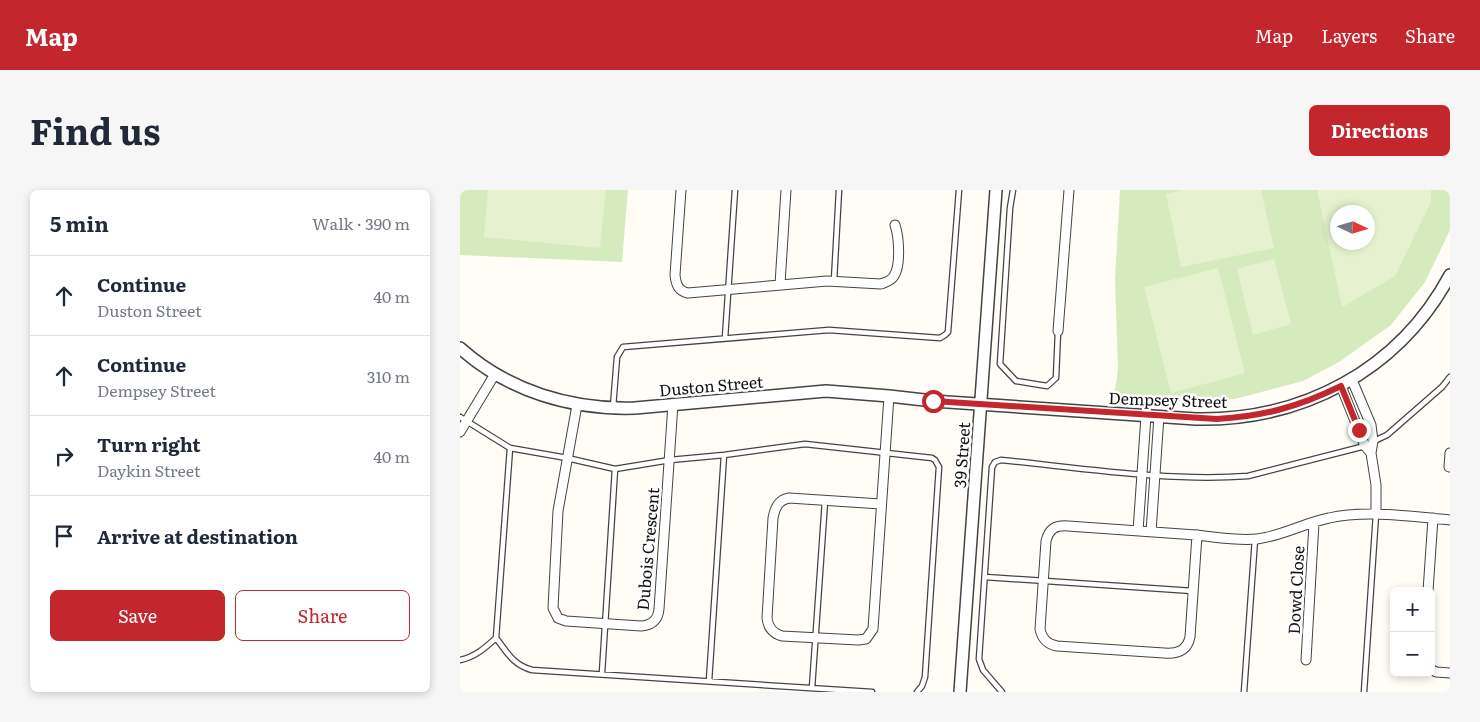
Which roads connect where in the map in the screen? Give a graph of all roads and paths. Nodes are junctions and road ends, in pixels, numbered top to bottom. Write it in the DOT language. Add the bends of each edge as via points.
graph roads {
  1 [pos="681,190"];
  2 [pos="735,190"];
  3 [pos="786,190"];
  4 [pos="839,190"];
  5 [pos="959,190"];
  6 [pos="996,190"];
  7 [pos="1013,190"];
  8 [pos="1069,190"];
  9 [pos="895,225"];
  10 [pos="1450,274"];
  11 [pos="834,281"];
  12 [pos="780,284"];
  13 [pos="728,290"];
  14 [pos="1058,331"];
  15 [pos="725,338"];
  16 [pos="460,348"];
  17 [pos="495,374"];
  18 [pos="1450,377"];
  19 [pos="1352,380"];
  20 [pos="1341,386"];
  21 [pos="889,396"];
  22 [pos="576,404"];
  23 [pos="674,404"];
  24 [pos="980,404"];
  25 [pos="613,408"];
  26 [pos="1146,416"];
  27 [pos="1159,416"];
  28 [pos="463,419"];
  29 [pos="460,432"];
  30 [pos="1370,447"];
  31 [pos="510,448"];
  32 [pos="885,452"];
  33 [pos="1450,453"];
  34 [pos="724,455"];
  35 [pos="567,458"];
  36 [pos="670,460"];
  37 [pos="1449,467"];
  38 [pos="615,469"];
  39 [pos="1142,474"];
  40 [pos="1155,475"];
  41 [pos="825,501"];
  42 [pos="881,504"];
  43 [pos="1376,514"];
  44 [pos="1433,518"];
  45 [pos="1450,520"];
  46 [pos="1314,523"];
  47 [pos="1138,531"];
  48 [pos="1151,532"];
  49 [pos="1197,536"];
  50 [pos="1255,539"];
  51 [pos="986,577"];
  52 [pos="1043,580"];
  53 [pos="1428,587"];
  54 [pos="1193,591"];
  55 [pos="605,624"];
  56 [pos="496,638"];
  57 [pos="816,638"];
  58 [pos="460,660"];
  59 [pos="1306,660"];
  60 [pos="1435,671"];
  61 [pos="602,673"];
  62 [pos="1450,673"];
  63 [pos="709,681"];
  64 [pos="812,688"];
  65 [pos="872,692"];
  66 [pos="917,692"];
  67 [pos="960,692"];
  68 [pos="1002,692"];
  69 [pos="1244,692"];
  70 [pos="1364,692"];
  1 -- 13 [label="street" via="676,284 688,293"];
  2 -- 13 [label="lane"];
  3 -- 12 [label="street"];
  4 -- 11 [label="lane"];
  5 -- 15 [label="lane" via="948,332 945,335 940,338 829,330"];
  6 -- 24 [label="street, 39 Street"];
  7 -- 14 [label="lane" via="1000,364 1016,380 1047,386 1056,378"];
  8 -- 14 [label="street"];
  9 -- 11 [label="street" via="899,238 896,271 892,278 881,284"];
  10 -- 19 [label="street, Dempsey Street" via="1415,326"];
  11 -- 12 [label="street"];
  12 -- 13 [label="street"];
  13 -- 15 [label="lane"];
  15 -- 25 [label="lane" via="624,347 617,357"];
  16 -- 17 [label="street, Duston Street"];
  17 -- 22 [label="street, Duston Street" via="539,394"];
  17 -- 28 [label="street"];
  18 -- 30 [label="lane"];
  19 -- 20 [label="street, Dempsey Street"];
  19 -- 30 [label="street" via="1367,414"];
  20 -- 27 [label="street, Dempsey Street" via="1292,407 1245,417"];
  20 -- 30 [label="street"];
  21 -- 23 [label="street, Duston Street" via="826,391"];
  21 -- 24 [label="street, Duston Street"];
  21 -- 32 [label="street"];
  22 -- 25 [label="street, Duston Street"];
  22 -- 35 [label="street, Dubois Crescent"];
  23 -- 25 [label="street, Duston Street"];
  23 -- 36 [label="street, Dubois Crescent"];
  24 -- 26 [label="street, Dempsey Street"];
  24 -- 67 [label="street, 39 Street"];
  26 -- 27 [label="street, Dempsey Street"];
  26 -- 39 [label="street"];
  27 -- 40 [label="street"];
  28 -- 29 [label="street"];
  28 -- 31 [label="lane"];
  30 -- 40 [label="lane" via="1248,476"];
  30 -- 43 [label="street" via="1376,485"];
  31 -- 35 [label="lane"];
  31 -- 56 [label="lane"];
  32 -- 34 [label="lane" via="805,444"];
  32 -- 42 [label="street"];
  32 -- 66 [label="lane" via="928,457 939,467 925,677"];
  33 -- 37 [label="street"];
  34 -- 36 [label="lane"];
  34 -- 63 [label="lane"];
  35 -- 38 [label="lane"];
  35 -- 55 [label="street, Dubois Crescent" via="558,511 553,608 558,618 566,621"];
  36 -- 38 [label="lane"];
  36 -- 55 [label="street, Dubois Crescent" via="658,614 653,622 645,625"];
  38 -- 55 [label="lane"];
  39 -- 40 [label="lane"];
  39 -- 47 [label="street"];
  39 -- 51 [label="lane" via="995,462 992,467"];
  40 -- 48 [label="street"];
  41 -- 42 [label="street"];
  41 -- 57 [label="lane"];
  41 -- 57 [label="street" via="789,498 779,502 774,512 769,581 767,623 772,631 782,636"];
  42 -- 57 [label="street" via="873,629 862,640"];
  43 -- 44 [label="street"];
  43 -- 46 [label="street" via="1340,516"];
  43 -- 70 [label="lane"];
  44 -- 45 [label="street"];
  44 -- 53 [label="street"];
  46 -- 50 [label="street"];
  46 -- 59 [label="street, Dowd Close"];
  47 -- 48 [label="street"];
  47 -- 52 [label="street" via="1054,527 1046,541"];
  48 -- 49 [label="street"];
  49 -- 50 [label="street"];
  49 -- 54 [label="street"];
  50 -- 69 [label="lane"];
  51 -- 52 [label="lane"];
  51 -- 68 [label="lane" via="979,659 983,670"];
  52 -- 54 [label="lane"];
  52 -- 54 [label="street" via="1041,634 1046,642 1058,646 1180,652 1190,637"];
  55 -- 61 [label="lane"];
  56 -- 58 [label="lane" via="482,651"];
  56 -- 61 [label="lane" via="522,667"];
  57 -- 64 [label="lane"];
  60 -- 62 [label="street"];
  61 -- 63 [label="lane"];
  63 -- 64 [label="lane"];
  64 -- 65 [label="lane"];
}
